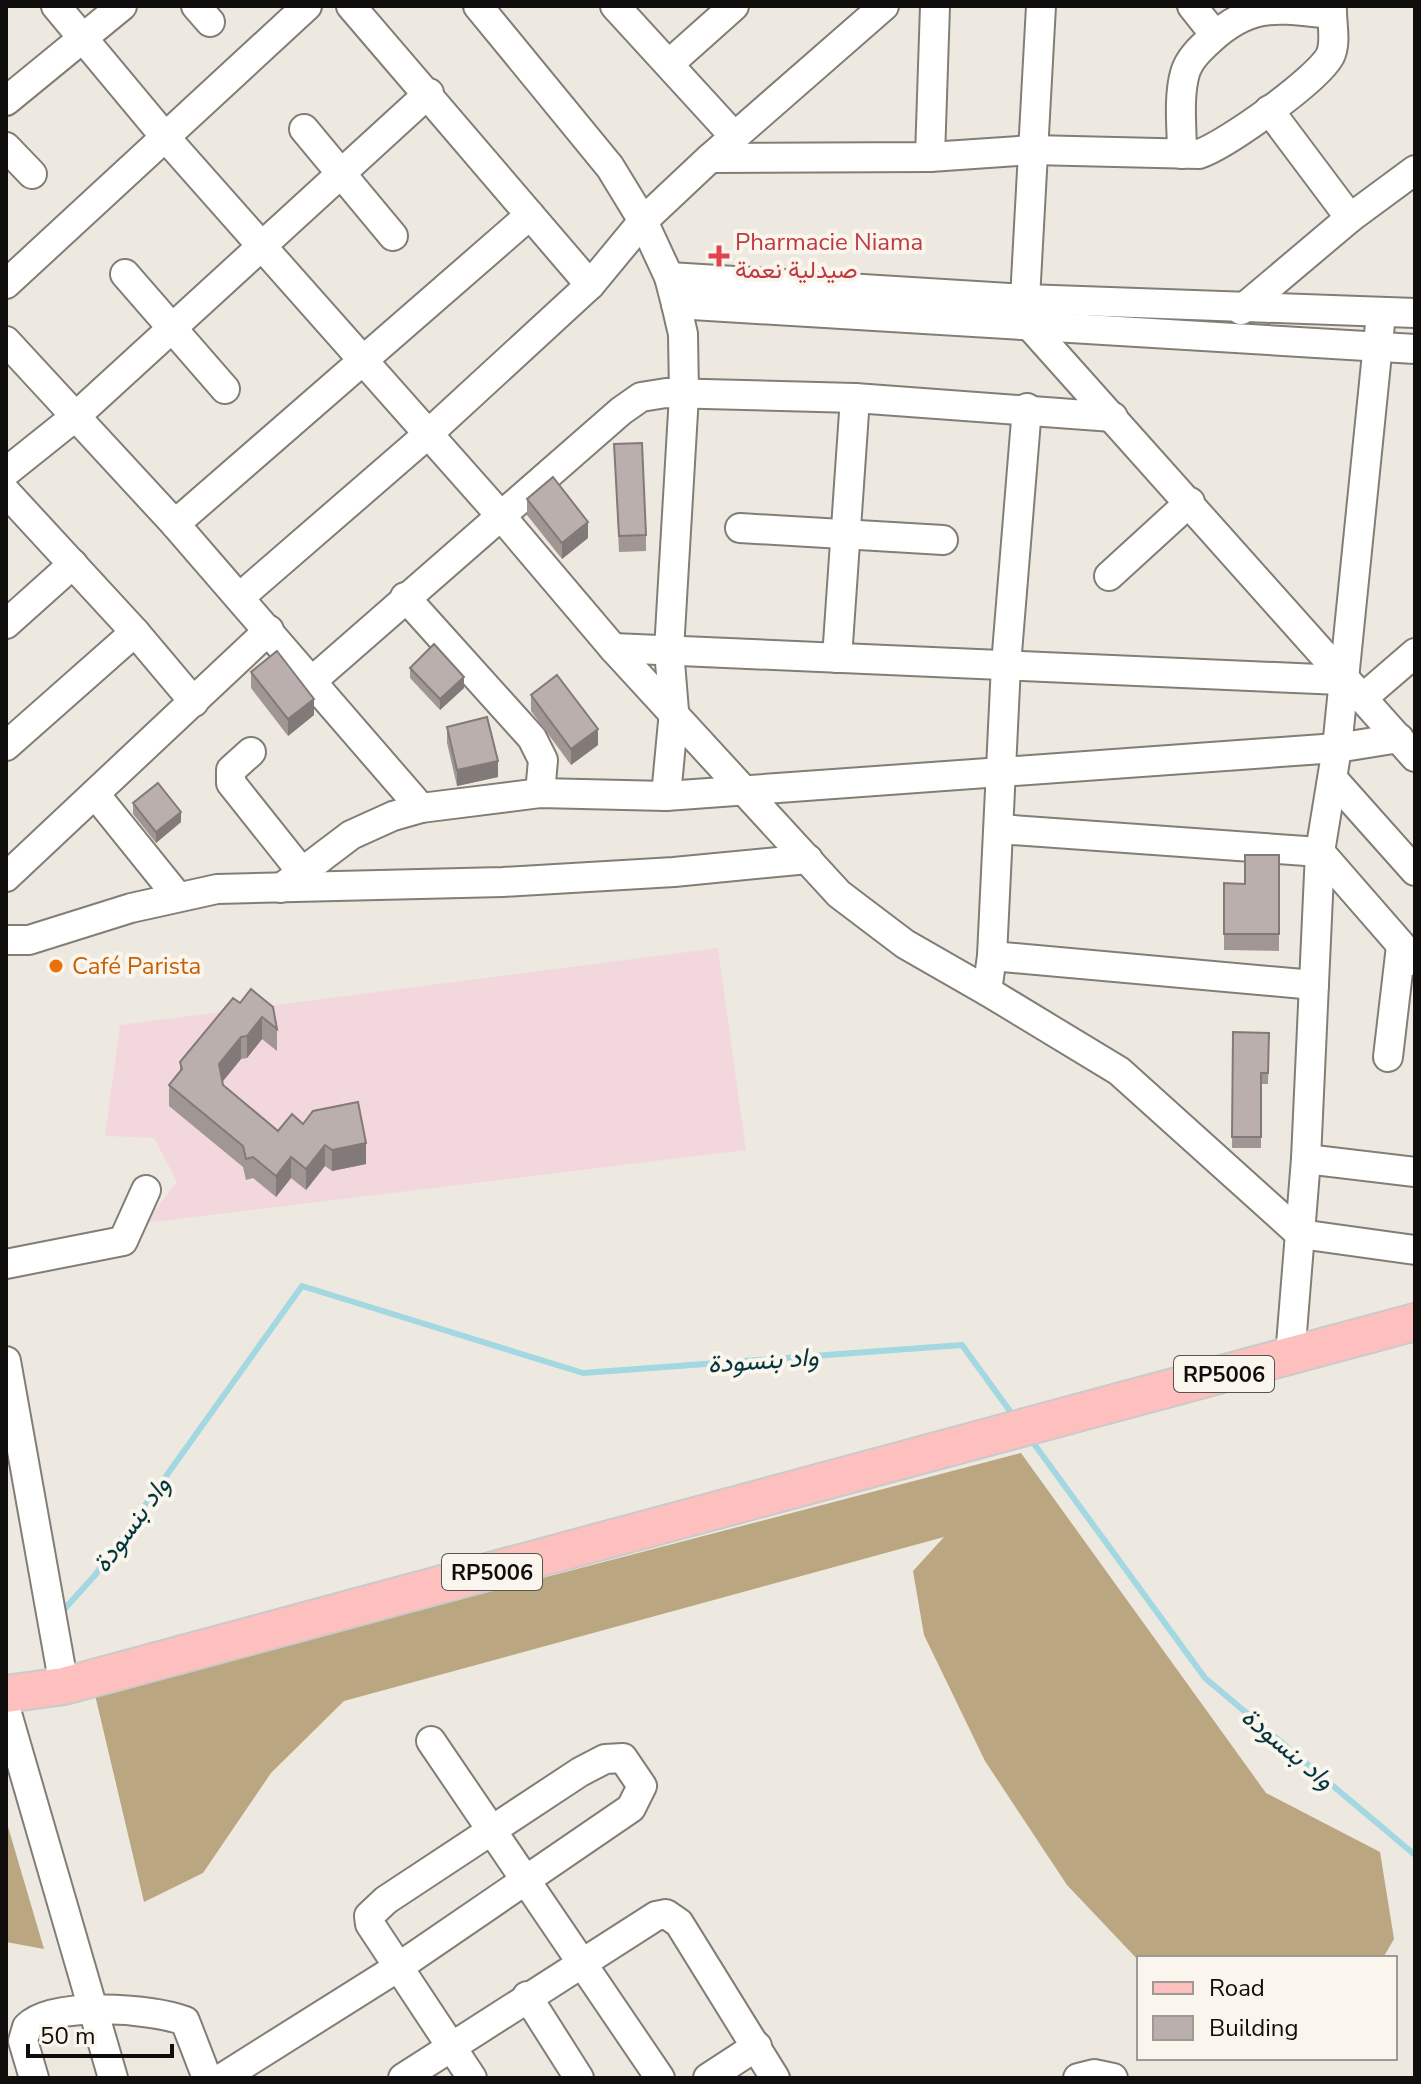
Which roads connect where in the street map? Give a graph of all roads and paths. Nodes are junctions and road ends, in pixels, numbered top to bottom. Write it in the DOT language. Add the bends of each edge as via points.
graph roads {
  1 [pos="56,6"];
  2 [pos="122,6"];
  3 [pos="307,6"];
  4 [pos="351,6"];
  5 [pos="478,6"];
  6 [pos="615,6"];
  7 [pos="734,6"];
  8 [pos="884,6"];
  9 [pos="935,6"];
  10 [pos="1041,6"];
  11 [pos="1192,6"];
  12 [pos="1332,10"];
  13 [pos="1215,35"];
  14 [pos="85,39"];
  15 [pos="669,64"];
  16 [pos="429,93"];
  17 [pos="6,101"];
  18 [pos="1269,110"];
  19 [pos="304,129"];
  20 [pos="734,136"];
  21 [pos="166,138"];
  22 [pos="6,147"];
  23 [pos="1032,150"];
  24 [pos="1182,154"];
  25 [pos="930,157"];
  26 [pos="710,158"];
  27 [pos="1415,170"];
  28 [pos="339,172"];
  29 [pos="32,174"];
  30 [pos="530,215"];
  31 [pos="1350,218"];
  32 [pos="643,221"];
  33 [pos="393,236"];
  34 [pos="261,244"];
  35 [pos="125,274"];
  36 [pos="6,284"];
  37 [pos="590,285"];
  38 [pos="673,290"];
  39 [pos="1241,310"];
  40 [pos="1027,313"];
  41 [pos="1415,313"];
  42 [pos="1381,314"];
  43 [pos="170,328"];
  44 [pos="6,341"];
  45 [pos="1375,347"];
  46 [pos="1415,349"];
  47 [pos="364,360"];
  48 [pos="225,389"];
  49 [pos="684,395"];
  50 [pos="855,398"];
  51 [pos="1027,408"];
  52 [pos="76,416"];
  53 [pos="1113,417"];
  54 [pos="427,435"];
  55 [pos="6,472"];
  56 [pos="6,492"];
  57 [pos="1190,502"];
  58 [pos="501,516"];
  59 [pos="175,524"];
  60 [pos="740,528"];
  61 [pos="845,534"];
  62 [pos="943,540"];
  63 [pos="73,564"];
  64 [pos="1109,576"];
  65 [pos="240,597"];
  66 [pos="405,597"];
  67 [pos="6,624"];
  68 [pos="269,630"];
  69 [pos="135,632"];
  70 [pos="613,648"];
  71 [pos="669,650"];
  72 [pos="1415,653"];
  73 [pos="837,658"];
  74 [pos="1006,665"];
  75 [pos="1341,675"];
  76 [pos="312,681"];
  77 [pos="1364,697"];
  78 [pos="194,702"];
  79 [pos="674,711"];
  80 [pos="6,746"];
  81 [pos="1337,748"];
  82 [pos="1407,748"];
  83 [pos="251,752"];
  84 [pos="1000,771"];
  85 [pos="1333,779"];
  86 [pos="746,791"];
  87 [pos="540,793"];
  88 [pos="95,794"];
  89 [pos="666,796"];
  90 [pos="421,808"];
  91 [pos="999,829"];
  92 [pos="1320,852"];
  93 [pos="808,859"];
  94 [pos="1415,871"];
  95 [pos="6,877"];
  96 [pos="291,879"];
  97 [pos="178,897"];
  98 [pos="6,940"];
  99 [pos="1408,954"];
  100 [pos="992,956"];
  101 [pos="1314,985"];
  102 [pos="987,991"];
  103 [pos="1388,1057"];
  104 [pos="1306,1159"];
  105 [pos="1415,1172"];
  106 [pos="146,1190"];
  107 [pos="1300,1234"];
  108 [pos="1415,1250"];
  109 [pos="6,1264"];
  110 [pos="1415,1322"];
  111 [pos="1290,1357"];
  112 [pos="6,1361"];
  113 [pos="64,1686"];
  114 [pos="6,1694"];
  115 [pos="6,1710"];
  116 [pos="431,1741"];
  117 [pos="492,1833"];
  118 [pos="525,1883"];
  119 [pos="580,1962"];
  120 [pos="400,1966"];
  121 [pos="527,1996"];
  122 [pos="93,2010"];
  123 [pos="451,2046"];
  124 [pos="757,2046"];
  125 [pos="772,2077"];
  126 [pos="34,2078"];
  127 [pos="113,2078"];
  128 [pos="207,2078"];
  129 [pos="222,2078"];
  130 [pos="403,2078"];
  131 [pos="472,2078"];
  132 [pos="579,2078"];
  133 [pos="660,2078"];
  134 [pos="708,2078"];
  135 [pos="1078,2078"];
  136 [pos="1113,2078"];
  1 -- 14 [label="street"];
  2 -- 14 [label="street"];
  3 -- 21 [label="street"];
  4 -- 16 [label="street"];
  5 -- 32 [label="street" via="610,167"];
  6 -- 15 [label="street"];
  7 -- 15 [label="street"];
  8 -- 20 [label="street"];
  9 -- 25 [label="street"];
  10 -- 23 [label="street"];
  11 -- 13 [label="street"];
  12 -- 13 [label="street" via="1259,9"];
  12 -- 18 [label="street" via="1329,57"];
  13 -- 24 [label="street" via="1185,72"];
  14 -- 17 [label="street"];
  14 -- 21 [label="street"];
  15 -- 20 [label="street"];
  16 -- 28 [label="street"];
  16 -- 30 [label="street"];
  18 -- 24 [label="street" via="1215,147"];
  18 -- 31 [label="street"];
  19 -- 28 [label="street"];
  20 -- 26 [label="street"];
  21 -- 34 [label="street"];
  21 -- 36 [label="street"];
  22 -- 29 [label="street"];
  23 -- 24 [label="street"];
  23 -- 25 [label="street"];
  23 -- 40 [label="street"];
  25 -- 26 [label="street"];
  26 -- 32 [label="street"];
  27 -- 31 [label="street"];
  28 -- 33 [label="street"];
  28 -- 34 [label="street"];
  30 -- 37 [label="street"];
  30 -- 47 [label="street"];
  31 -- 39 [label="street"];
  32 -- 37 [label="street"];
  32 -- 38 [label="street"];
  34 -- 43 [label="street"];
  34 -- 47 [label="street"];
  35 -- 43 [label="street"];
  37 -- 54 [label="street"];
  38 -- 40 [label="street"];
  38 -- 49 [label="street" via="684,351"];
  39 -- 40 [label="street"];
  39 -- 42 [label="street"];
  40 -- 45 [label="street"];
  40 -- 53 [label="street"];
  41 -- 42 [label="street"];
  42 -- 45 [label="street"];
  43 -- 48 [label="street"];
  43 -- 52 [label="street"];
  44 -- 52 [label="street"];
  45 -- 46 [label="street"];
  45 -- 75 [label="street"];
  47 -- 54 [label="street"];
  47 -- 59 [label="street"];
  49 -- 50 [label="street"];
  49 -- 58 [label="street" via="655,393 635,400"];
  49 -- 71 [label="street"];
  50 -- 51 [label="street"];
  50 -- 61 [label="street"];
  51 -- 53 [label="street"];
  51 -- 74 [label="street"];
  52 -- 55 [label="street"];
  52 -- 59 [label="street"];
  53 -- 57 [label="street"];
  54 -- 58 [label="street"];
  54 -- 65 [label="street"];
  56 -- 63 [label="street"];
  57 -- 64 [label="street"];
  57 -- 75 [label="street"];
  58 -- 66 [label="street"];
  58 -- 70 [label="street"];
  59 -- 65 [label="street"];
  60 -- 61 [label="street"];
  61 -- 62 [label="street"];
  61 -- 73 [label="street"];
  63 -- 67 [label="street"];
  63 -- 69 [label="street"];
  65 -- 68 [label="street"];
  66 -- 76 [label="street"];
  66 -- 87 [label="street" via="532,738 543,760"];
  68 -- 76 [label="street"];
  68 -- 78 [label="street"];
  69 -- 78 [label="street"];
  69 -- 80 [label="street"];
  70 -- 71 [label="street"];
  70 -- 79 [label="street"];
  71 -- 73 [label="street"];
  71 -- 79 [label="street"];
  72 -- 77 [label="street"];
  73 -- 74 [label="street"];
  74 -- 75 [label="street"];
  74 -- 84 [label="street"];
  75 -- 77 [label="street"];
  75 -- 81 [label="street"];
  76 -- 90 [label="street"];
  77 -- 82 [label="street"];
  78 -- 88 [label="street"];
  79 -- 86 [label="street"];
  79 -- 89 [label="street"];
  81 -- 82 [label="street"];
  81 -- 84 [label="street"];
  81 -- 85 [label="street"];
  83 -- 96 [label="street" via="231,770 231,783"];
  84 -- 86 [label="street"];
  84 -- 91 [label="street"];
  85 -- 92 [label="street"];
  85 -- 94 [label="street"];
  86 -- 89 [label="street"];
  86 -- 93 [label="street"];
  87 -- 89 [label="street"];
  87 -- 90 [label="street"];
  88 -- 95 [label="street"];
  88 -- 97 [label="street"];
  90 -- 96 [label="street" via="362,829"];
  91 -- 92 [label="street"];
  91 -- 100 [label="street"];
  92 -- 99 [label="street"];
  92 -- 101 [label="street"];
  93 -- 96 [label="street" via="658,873"];
  93 -- 102 [label="street" via="875,924"];
  96 -- 97 [label="street"];
  97 -- 98 [label="street" via="29,940"];
  99 -- 103 [label="street"];
  100 -- 101 [label="street"];
  100 -- 102 [label="street"];
  101 -- 104 [label="street"];
  102 -- 107 [label="street" via="1119,1071"];
  104 -- 105 [label="street"];
  104 -- 107 [label="street"];
  106 -- 109 [label="street" via="123,1241"];
  107 -- 108 [label="street"];
  107 -- 111 [label="street"];
  110 -- 111 [label="main road, RP5006"];
  111 -- 113 [label="main road, RP5006"];
  112 -- 113 [label="street"];
  113 -- 114 [label="main road, RP5006"];
  115 -- 122 [label="street"];
  116 -- 117 [label="street"];
  117 -- 118 [label="street"];
  117 -- 118 [label="street" via="605,1759 623,1758 638,1777 641,1792 631,1808"];
  117 -- 120 [label="street" via="370,1914 370,1924"];
  118 -- 119 [label="street"];
  118 -- 120 [label="street"];
  119 -- 121 [label="street"];
  119 -- 124 [label="street" via="656,1916 673,1915"];
  119 -- 133 [label="street"];
  120 -- 123 [label="street"];
  120 -- 129 [label="street"];
  121 -- 123 [label="street"];
  121 -- 132 [label="street"];
  122 -- 126 [label="street" via="45,2015 27,2027 23,2041"];
  122 -- 127 [label="street"];
  122 -- 128 [label="street" via="148,2012 185,2021"];
  123 -- 130 [label="street"];
  123 -- 131 [label="street"];
  124 -- 125 [label="street"];
  124 -- 134 [label="street"];
  135 -- 136 [label="street"];
}
